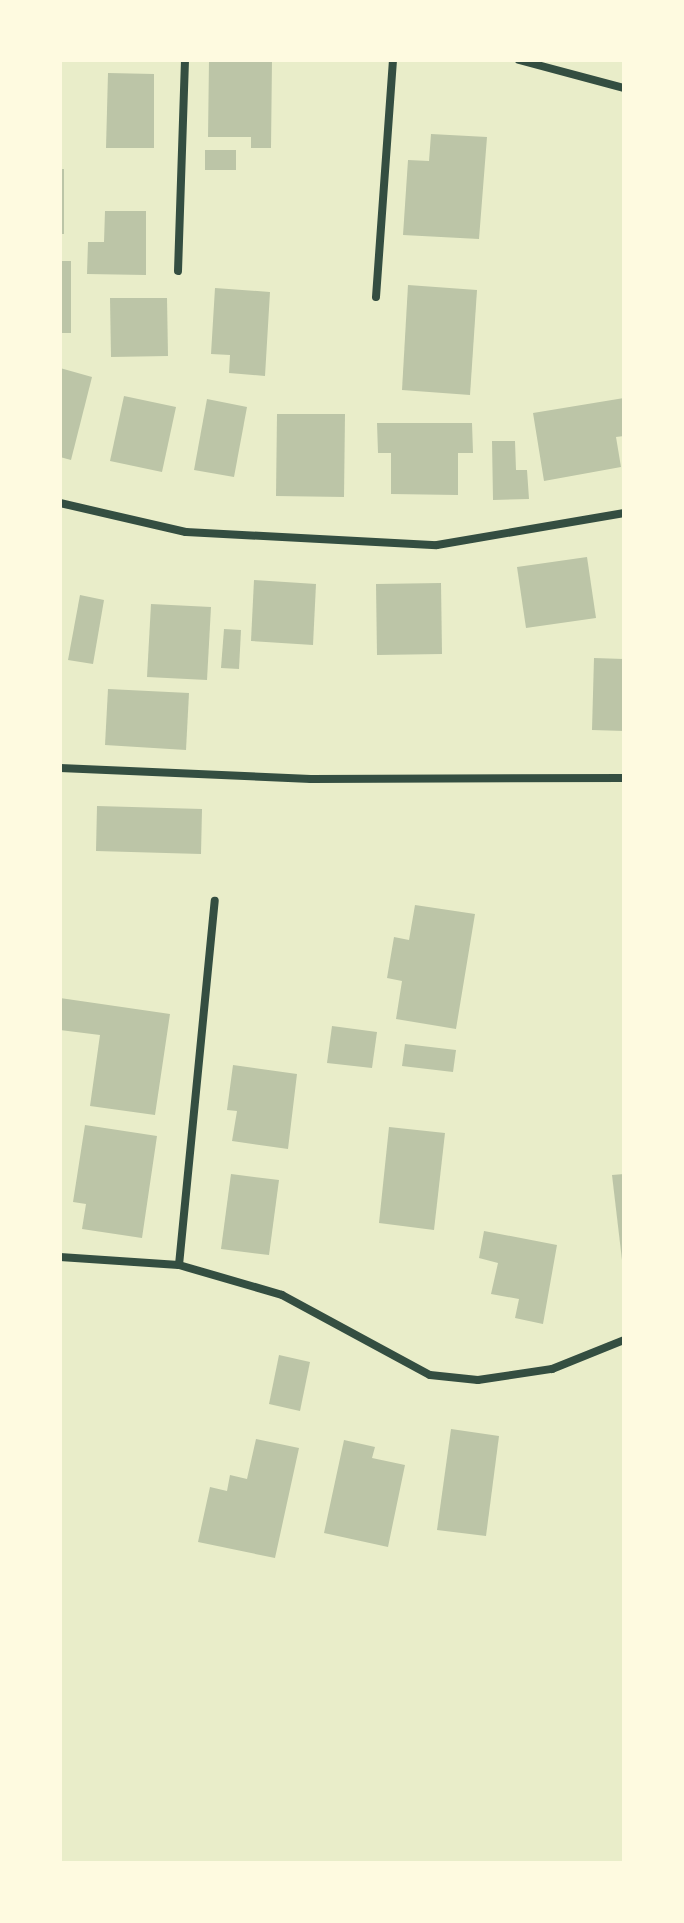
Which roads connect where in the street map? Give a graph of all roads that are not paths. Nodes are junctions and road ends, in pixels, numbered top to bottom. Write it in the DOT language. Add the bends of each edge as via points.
graph roads {
  1 [pos="185,60"];
  2 [pos="393,60"];
  3 [pos="519,60"];
  4 [pos="624,88"];
  5 [pos="178,271"];
  6 [pos="376,297"];
  7 [pos="60,503"];
  8 [pos="624,513"];
  9 [pos="60,768"];
  10 [pos="624,778"];
  11 [pos="215,901"];
  12 [pos="60,1257"];
  13 [pos="179,1265"];
  14 [pos="624,1340"];
  1 -- 5 [label="street"];
  2 -- 6 [label="street"];
  3 -- 4 [label="street"];
  7 -- 8 [label="street" via="186,532 437,545"];
  9 -- 10 [label="street" via="311,779"];
  11 -- 13 [label="street"];
  12 -- 13 [label="street"];
  13 -- 14 [label="street" via="282,1295 430,1375 478,1380 552,1369"];
}
